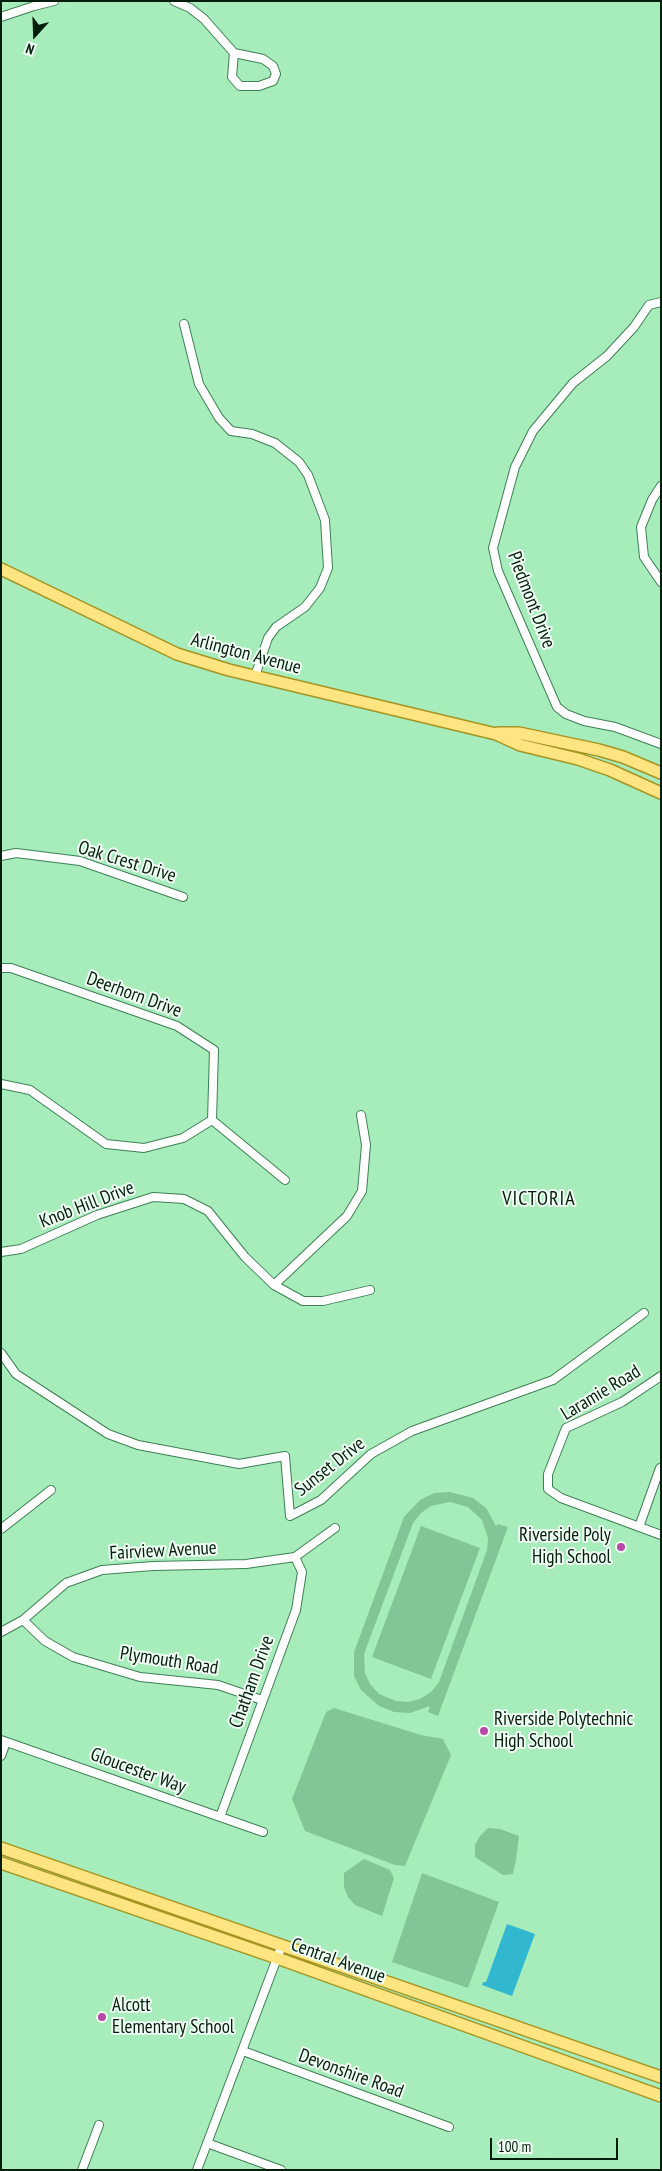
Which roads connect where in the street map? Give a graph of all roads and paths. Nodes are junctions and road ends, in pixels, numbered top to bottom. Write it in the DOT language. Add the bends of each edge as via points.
graph roads {
  1 [pos="54,1"];
  2 [pos="174,1"];
  3 [pos="1,17"];
  4 [pos="234,53"];
  5 [pos="661,302"];
  6 [pos="184,324"];
  7 [pos="661,486"];
  8 [pos="1,569"];
  9 [pos="661,582"];
  10 [pos="255,676"];
  11 [pos="496,734"];
  12 [pos="661,744"];
  13 [pos="661,773"];
  14 [pos="661,793"];
  15 [pos="1,856"];
  16 [pos="183,896"];
  17 [pos="1,968"];
  18 [pos="1,1084"];
  19 [pos="361,1115"];
  20 [pos="212,1120"];
  21 [pos="285,1180"];
  22 [pos="1,1252"];
  23 [pos="274,1286"];
  24 [pos="370,1290"];
  25 [pos="644,1313"];
  26 [pos="1,1352"];
  27 [pos="661,1376"];
  28 [pos="660,1468"];
  29 [pos="51,1490"];
  30 [pos="639,1527"];
  31 [pos="1,1528"];
  32 [pos="335,1528"];
  33 [pos="661,1535"];
  34 [pos="295,1557"];
  35 [pos="24,1620"];
  36 [pos="1,1632"];
  37 [pos="262,1700"];
  38 [pos="4,1741"];
  39 [pos="1,1756"];
  40 [pos="220,1817"];
  41 [pos="264,1832"];
  42 [pos="1,1848"];
  43 [pos="1,1863"];
  44 [pos="282,1945"];
  45 [pos="277,1958"];
  46 [pos="243,2051"];
  47 [pos="661,2077"];
  48 [pos="661,2096"];
  49 [pos="99,2125"];
  50 [pos="449,2127"];
  51 [pos="207,2143"];
  52 [pos="82,2170"];
  53 [pos="197,2170"];
  54 [pos="281,2170"];
  1 -- 3 [label="street"];
  2 -- 4 [label="street" via="204,19"];
  4 -- 4 [label="street" via="263,59 273,66 276,74 273,81 259,86 240,86 232,77"];
  5 -- 12 [label="street, Piedmont Drive" via="649,305 634,327 607,356 573,384 533,431 515,467 494,548 498,572 557,707 584,721 615,727"];
  6 -- 10 [label="street" via="199,384 216,413 231,430 276,443 299,462 308,475 325,520 328,568 320,588 305,607 276,627 268,638"];
  7 -- 9 [label="street" via="641,527 644,557"];
  8 -- 10 [label="main road, Arlington Avenue" via="177,654"];
  10 -- 11 [label="main road, Arlington Avenue"];
  11 -- 13 [label="main road, Arlington Avenue" via="519,733 600,750"];
  11 -- 14 [label="main road, Arlington Avenue" via="520,745 610,770"];
  15 -- 16 [label="street, Oak Crest Drive" via="16,854 80,861"];
  17 -- 20 [label="street, Deerhorn Drive" via="11,968 177,1026 214,1050"];
  18 -- 20 [label="street" via="30,1090 106,1144 144,1148 183,1138"];
  19 -- 23 [label="street" via="366,1145 362,1191 347,1216"];
  20 -- 21 [label="street"];
  22 -- 23 [label="street, Knob Hill Drive" via="20,1249 97,1215 153,1197 184,1199 208,1211 245,1257"];
  23 -- 24 [label="street, Knob Hill Drive" via="303,1301 323,1301"];
  25 -- 26 [label="street, Sunset Drive" via="553,1380 412,1431 371,1454 320,1500 290,1516 285,1456 239,1464 138,1445 108,1434 16,1374"];
  27 -- 30 [label="street, Laramie Road" via="622,1402 566,1428 548,1474 548,1489 561,1498"];
  28 -- 30 [label="street"];
  29 -- 31 [label="street"];
  30 -- 33 [label="street, Laramie Road"];
  32 -- 34 [label="street, Fairview Avenue"];
  34 -- 35 [label="street, Fairview Avenue" via="246,1564 102,1570 66,1583"];
  34 -- 37 [label="street, Chatham Drive" via="302,1572 296,1610"];
  35 -- 36 [label="street, Fairview Avenue"];
  35 -- 37 [label="street, Plymouth Road" via="45,1641 73,1657 140,1677 218,1685"];
  37 -- 40 [label="street, Chatham Drive"];
  38 -- 39 [label="street"];
  38 -- 40 [label="street, Gloucester Way"];
  40 -- 41 [label="street, Gloucester Way"];
  42 -- 44 [label="main road, Central Avenue"];
  43 -- 45 [label="main road, Central Avenue"];
  44 -- 45 [label="street"];
  44 -- 47 [label="main road, Central Avenue"];
  45 -- 46 [label="street"];
  45 -- 48 [label="main road, Central Avenue"];
  46 -- 50 [label="street, Devonshire Road"];
  46 -- 51 [label="street"];
  49 -- 52 [label="street"];
  51 -- 53 [label="street"];
  51 -- 54 [label="street"];
}
